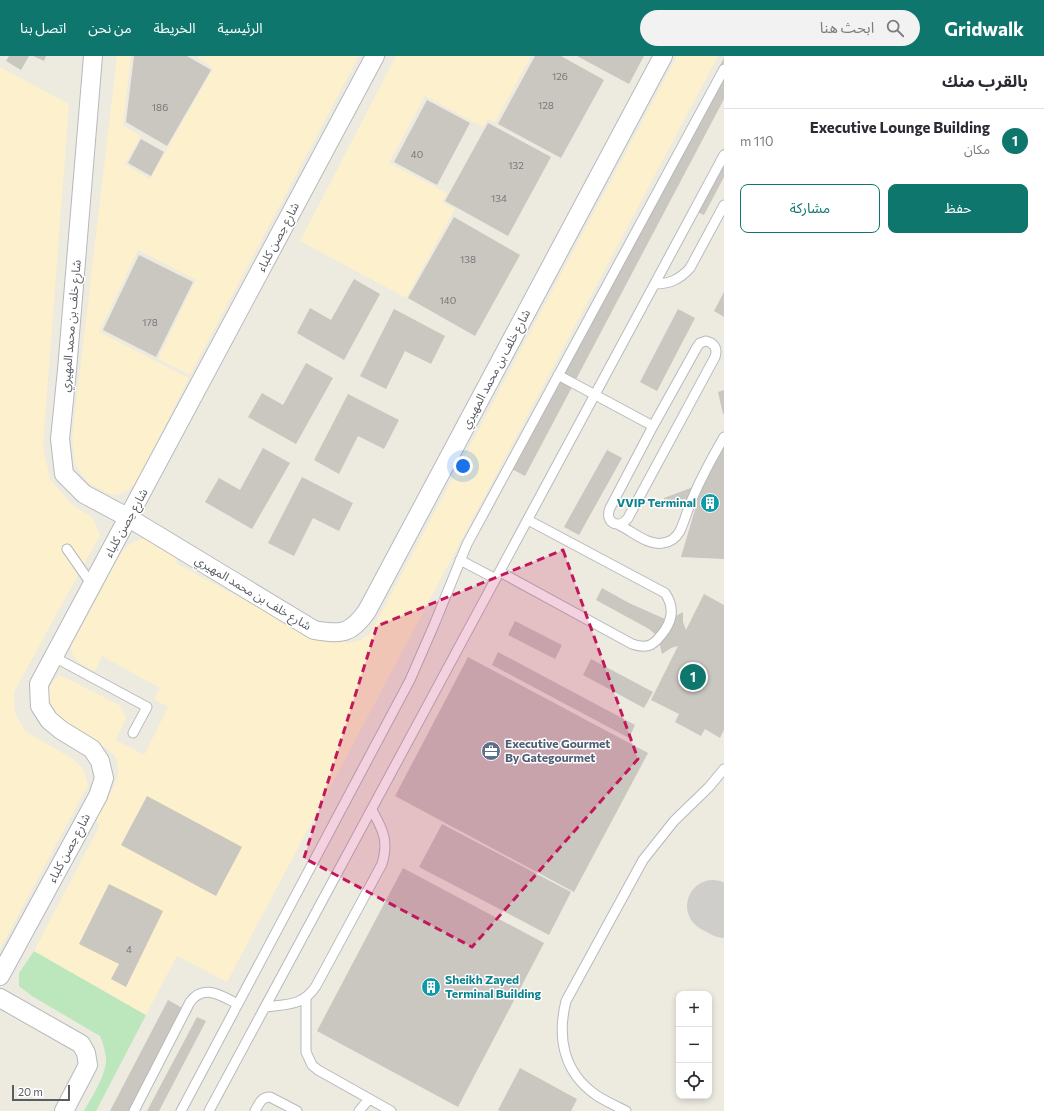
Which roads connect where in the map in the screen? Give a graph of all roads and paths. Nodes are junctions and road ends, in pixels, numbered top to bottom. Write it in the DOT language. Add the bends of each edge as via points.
graph roads {
  1 [pos="93,56"];
  2 [pos="375,56"];
  3 [pos="663,56"];
  4 [pos="724,69"];
  5 [pos="724,155"];
  6 [pos="724,205"];
  7 [pos="655,284"];
  8 [pos="711,342"];
  9 [pos="724,348"];
  10 [pos="558,375"];
  11 [pos="595,395"];
  12 [pos="653,426"];
  13 [pos="724,437"];
  14 [pos="129,518"];
  15 [pos="528,520"];
  16 [pos="619,525"];
  17 [pos="67,549"];
  18 [pos="460,560"];
  19 [pos="498,576"];
  20 [pos="92,585"];
  21 [pos="54,657"];
  22 [pos="133,733"];
  23 [pos="724,769"];
  24 [pos="372,810"];
  25 [pos="0,976"];
  26 [pos="0,998"];
  27 [pos="306,999"];
  28 [pos="238,1004"];
  29 [pos="266,1007"];
  30 [pos="369,1099"];
  31 [pos="64,1111"];
  32 [pos="134,1111"];
  33 [pos="181,1111"];
  34 [pos="209,1111"];
  35 [pos="255,1111"];
  36 [pos="297,1111"];
  37 [pos="359,1111"];
  38 [pos="391,1111"];
  39 [pos="626,1111"];
  1 -- 14 [label="street, شارع خلف بن محمد المهيري" via="68,370 60,439 64,474 84,494"];
  2 -- 14 [label="street, شارع حِصن كلباء"];
  3 -- 14 [label="street, شارع خلف بن محمد المهيري" via="359,622 348,631 332,634 314,630"];
  4 -- 10 [label="lane"];
  5 -- 7 [label="lane"];
  6 -- 7 [label="lane" via="684,275 676,280"];
  7 -- 11 [label="lane"];
  8 -- 9 [label="lane"];
  8 -- 12 [label="lane" via="700,343 697,347"];
  8 -- 16 [label="lane" via="717,351 715,357 628,518"];
  10 -- 11 [label="lane"];
  10 -- 18 [label="lane"];
  11 -- 12 [label="lane"];
  11 -- 15 [label="lane"];
  12 -- 16 [label="lane" via="608,513 613,524"];
  13 -- 16 [label="lane" via="706,468 679,532 672,540 663,543 653,542"];
  14 -- 20 [label="street, شارع حِصن كلباء"];
  15 -- 19 [label="lane"];
  15 -- 19 [label="lane" via="665,593 671,604 672,616 668,626 655,643 640,646"];
  17 -- 20 [label="lane"];
  18 -- 19 [label="lane"];
  18 -- 28 [label="lane" via="410,680"];
  19 -- 24 [label="lane"];
  20 -- 21 [label="street, شارع حِصن كلباء"];
  21 -- 22 [label="lane" via="147,707"];
  21 -- 25 [label="street, شارع حِصن كلباء" via="39,684 40,706 49,720 61,730 92,749 100,761 104,778 98,796"];
  23 -- 39 [label="lane" via="674,821 643,860 566,1001 561,1031 563,1046 575,1074 596,1095"];
  24 -- 27 [label="lane" via="381,826 386,845 382,864 316,986"];
  24 -- 29 [label="lane"];
  26 -- 31 [label="street" via="81,1044 88,1065"];
  27 -- 29 [label="lane"];
  27 -- 30 [label="lane" via="306,1052 312,1065"];
  28 -- 32 [label="lane" via="208,992 194,996"];
  28 -- 33 [label="lane"];
  29 -- 34 [label="lane"];
  30 -- 37 [label="lane"];
  30 -- 38 [label="lane"];
  35 -- 36 [label="lane" via="262,1099 270,1097"];
}
